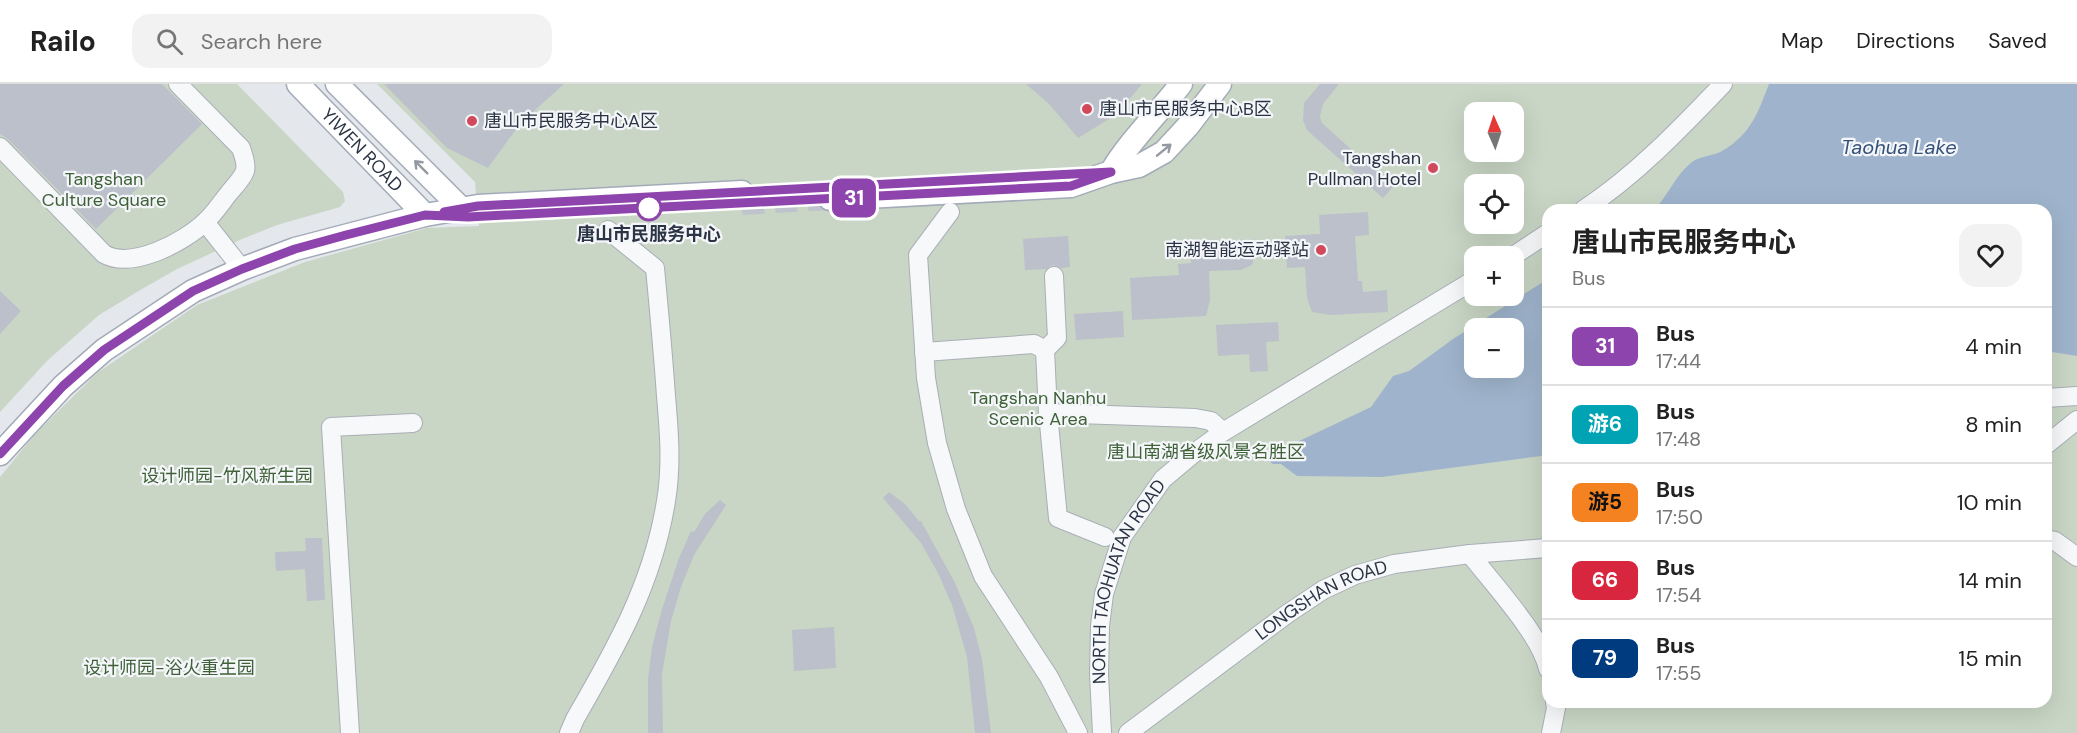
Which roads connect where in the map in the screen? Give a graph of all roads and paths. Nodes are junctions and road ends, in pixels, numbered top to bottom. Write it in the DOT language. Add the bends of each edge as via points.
graph roads {
  1 [pos="178,84"];
  2 [pos="298,84"];
  3 [pos="337,84"];
  4 [pos="1182,84"];
  5 [pos="1220,84"];
  6 [pos="1723,84"];
  7 [pos="0,147"];
  8 [pos="1111,172"];
  9 [pos="829,193"];
  10 [pos="1604,203"];
  11 [pos="462,209"];
  12 [pos="950,212"];
  13 [pos="425,215"];
  14 [pos="205,222"];
  15 [pos="608,230"];
  16 [pos="1542,237"];
  17 [pos="1524,249"];
  18 [pos="242,269"];
  19 [pos="1054,276"];
  20 [pos="1464,286"];
  21 [pos="1045,350"];
  22 [pos="924,352"];
  23 [pos="2077,396"];
  24 [pos="2052,398"];
  25 [pos="1048,413"];
  26 [pos="2077,420"];
  27 [pos="413,423"];
  28 [pos="1223,432"];
  29 [pos="2052,440"];
  30 [pos="0,454"];
  31 [pos="1105,537"];
  32 [pos="2052,540"];
  33 [pos="1542,548"];
  34 [pos="1470,554"];
  35 [pos="2077,556"];
  36 [pos="1542,653"];
  37 [pos="1556,708"];
  38 [pos="350,733"];
  39 [pos="569,733"];
  40 [pos="1078,733"];
  41 [pos="1102,733"];
  42 [pos="1128,733"];
  43 [pos="1551,733"];
  1 -- 14 [label="street" via="241,148 245,161 240,180"];
  2 -- 13 [label="main road, YIWEN ROAD"];
  11 -- 3 [label="main road, YIWEN ROAD, one-way"];
  4 -- 8 [label="main road"];
  8 -- 5 [label="main road, one-way" via="1139,166 1164,152"];
  6 -- 10 [label="street"];
  7 -- 14 [label="street" via="113,259 127,260 174,245"];
  8 -- 9 [label="main road"];
  11 -- 13 [label="main road"];
  11 -- 13 [label="main road" via="742,198 468,217"];
  12 -- 22 [label="street" via="918,255"];
  13 -- 18 [label="main road" via="295,249"];
  14 -- 18 [label="street"];
  15 -- 39 [label="street" via="655,268 669,436 668,476 659,535 646,580 622,637"];
  16 -- 17 [label="street"];
  18 -- 30 [label="main road" via="193,291 104,350 63,386"];
  19 -- 21 [label="street" via="1057,338"];
  20 -- 28 [label="street, NORTH TAOHUATAN ROAD"];
  21 -- 22 [label="street" via="1034,344"];
  21 -- 25 [label="street"];
  22 -- 40 [label="street" via="937,443 968,542 983,576 1049,677"];
  23 -- 24 [label="street"];
  25 -- 28 [label="street" via="1195,418 1210,421"];
  25 -- 31 [label="street" via="1058,518"];
  26 -- 29 [label="street"];
  27 -- 38 [label="street" via="331,427"];
  28 -- 41 [label="street, NORTH TAOHUATAN ROAD" via="1164,479 1122,537 1104,594 1100,626"];
  32 -- 35 [label="street"];
  33 -- 34 [label="street, LONGSHAN ROAD"];
  34 -- 36 [label="street" via="1520,616"];
  34 -- 42 [label="street, LONGSHAN ROAD" via="1394,564 1355,575 1323,591"];
  37 -- 43 [label="street"];
}
